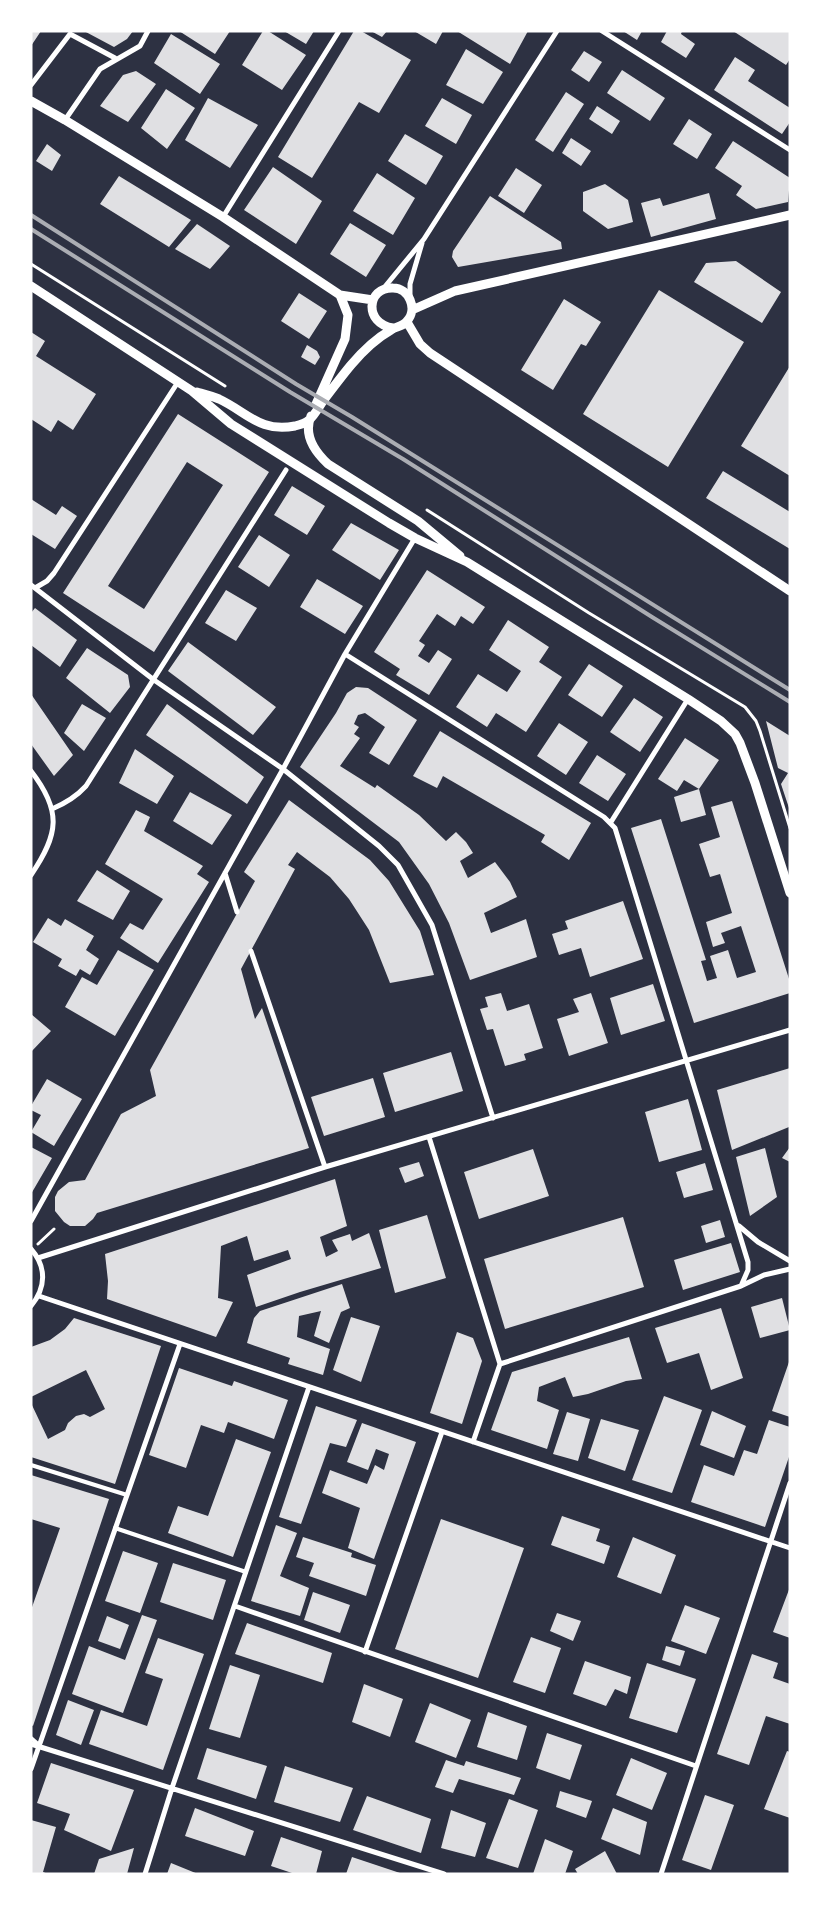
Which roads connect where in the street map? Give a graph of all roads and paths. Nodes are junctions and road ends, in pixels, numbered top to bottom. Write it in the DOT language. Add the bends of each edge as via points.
graph roads {
  1 [pos="148,31"];
  2 [pos="339,31"];
  3 [pos="557,31"];
  4 [pos="602,31"];
  5 [pos="115,58"];
  6 [pos="31,85"];
  7 [pos="31,101"];
  8 [pos="65,120"];
  9 [pos="790,150"];
  10 [pos="790,215"];
  11 [pos="223,218"];
  12 [pos="424,239"];
  13 [pos="31,264"];
  14 [pos="31,286"];
  15 [pos="382,290"];
  16 [pos="340,295"];
  17 [pos="410,298"];
  18 [pos="373,300"];
  19 [pos="412,310"];
  20 [pos="407,322"];
  21 [pos="393,328"];
  22 [pos="178,382"];
  23 [pos="229,389"];
  24 [pos="192,391"];
  25 [pos="309,420"];
  26 [pos="286,470"];
  27 [pos="422,507"];
  28 [pos="415,538"];
  29 [pos="467,562"];
  30 [pos="33,586"];
  31 [pos="790,591"];
  32 [pos="589,613"];
  33 [pos="345,654"];
  34 [pos="154,680"];
  35 [pos="688,699"];
  36 [pos="283,769"];
  37 [pos="31,771"];
  38 [pos="52,809"];
  39 [pos="610,822"];
  40 [pos="224,873"];
  41 [pos="31,875"];
  42 [pos="790,894"];
  43 [pos="238,912"];
  44 [pos="251,951"];
  45 [pos="790,1030"];
  46 [pos="687,1061"];
  47 [pos="493,1118"];
  48 [pos="429,1137"];
  49 [pos="325,1167"];
  50 [pos="31,1221"];
  51 [pos="737,1225"];
  52 [pos="54,1229"];
  53 [pos="32,1250"];
  54 [pos="38,1258"];
  55 [pos="790,1260"];
  56 [pos="790,1269"];
  57 [pos="741,1286"];
  58 [pos="39,1296"];
  59 [pos="31,1306"];
  60 [pos="180,1344"];
  61 [pos="500,1364"];
  62 [pos="309,1388"];
  63 [pos="442,1432"];
  64 [pos="473,1442"];
  65 [pos="31,1465"];
  66 [pos="790,1483"];
  67 [pos="127,1495"];
  68 [pos="115,1528"];
  69 [pos="770,1541"];
  70 [pos="790,1548"];
  71 [pos="246,1572"];
  72 [pos="234,1606"];
  73 [pos="365,1652"];
  74 [pos="31,1738"];
  75 [pos="31,1744"];
  76 [pos="39,1745"];
  77 [pos="696,1766"];
  78 [pos="31,1768"];
  79 [pos="172,1788"];
  80 [pos="424,1867"];
  81 [pos="145,1874"];
  82 [pos="426,1874"];
  83 [pos="444,1874"];
  84 [pos="661,1874"];
  1 -- 5 [label="street" via="140,46"];
  2 -- 11 [label="street"];
  3 -- 12 [label="street"];
  4 -- 9 [label="street"];
  5 -- 6 [label="street" via="70,34"];
  5 -- 8 [label="street" via="100,68"];
  7 -- 8 [label="street"];
  8 -- 11 [label="street"];
  10 -- 19 [label="street" via="455,291"];
  11 -- 16 [label="street"];
  12 -- 15 [label="street"];
  12 -- 17 [label="street" via="410,284"];
  13 -- 23 [label="path"];
  14 -- 22 [label="street"];
  15 -- 17 [label="street" via="400,289"];
  15 -- 18 [label="street"];
  16 -- 18 [label="street"];
  16 -- 25 [label="street" via="348,315 345,340"];
  17 -- 19 [label="street"];
  18 -- 21 [label="street" via="375,320 386,328"];
  19 -- 20 [label="street"];
  20 -- 21 [label="street"];
  20 -- 31 [label="street" via="430,354"];
  21 -- 25 [label="street" via="358,357"];
  22 -- 24 [label="street"];
  22 -- 30 [label="street" via="54,573 47,581"];
  24 -- 25 [label="street" via="218,399 269,427 297,426"];
  24 -- 28 [label="street" via="231,424"];
  25 -- 29 [label="street" via="308,438 319,456 418,520"];
  26 -- 34 [label="street"];
  27 -- 32 [label="path"];
  28 -- 29 [label="street"];
  28 -- 33 [label="street"];
  29 -- 35 [label="street"];
  30 -- 34 [label="street"];
  33 -- 36 [label="street"];
  33 -- 39 [label="street"];
  34 -- 36 [label="street"];
  34 -- 38 [label="street" via="86,786 79,794"];
  35 -- 39 [label="street"];
  35 -- 42 [label="street" via="721,721 740,743"];
  36 -- 40 [label="street"];
  36 -- 47 [label="street" via="379,846 398,866 414,891 432,925"];
  37 -- 38 [label="street" via="40,782"];
  38 -- 41 [label="street" via="54,828 51,840"];
  39 -- 46 [label="street" via="619,836"];
  40 -- 43 [label="street"];
  40 -- 50 [label="street"];
  44 -- 49 [label="street"];
  45 -- 46 [label="street"];
  46 -- 47 [label="street"];
  46 -- 51 [label="street"];
  47 -- 48 [label="street"];
  48 -- 49 [label="street"];
  48 -- 61 [label="street"];
  49 -- 54 [label="street"];
  51 -- 55 [label="street" via="758,1242"];
  51 -- 57 [label="street" via="748,1262"];
  52 -- 53 [label="path"];
  53 -- 54 [label="street"];
  54 -- 58 [label="street" via="43,1270"];
  56 -- 57 [label="street" via="764,1275"];
  57 -- 61 [label="street"];
  58 -- 59 [label="street"];
  58 -- 60 [label="street"];
  60 -- 62 [label="street"];
  60 -- 67 [label="street"];
  61 -- 64 [label="street"];
  62 -- 63 [label="street"];
  62 -- 71 [label="street"];
  63 -- 64 [label="street"];
  63 -- 73 [label="street"];
  64 -- 69 [label="street"];
  65 -- 67 [label="lane"];
  66 -- 69 [label="street"];
  67 -- 68 [label="street"];
  68 -- 71 [label="lane"];
  68 -- 76 [label="street"];
  69 -- 70 [label="street"];
  69 -- 77 [label="street"];
  71 -- 72 [label="street"];
  72 -- 73 [label="street"];
  72 -- 79 [label="street"];
  73 -- 77 [label="street"];
  74 -- 76 [label="lane"];
  75 -- 76 [label="street"];
  76 -- 78 [label="street"];
  76 -- 79 [label="street"];
  77 -- 84 [label="street"];
  79 -- 80 [label="street"];
  79 -- 81 [label="street"];
  80 -- 82 [label="street"];
  80 -- 83 [label="street"];
}
